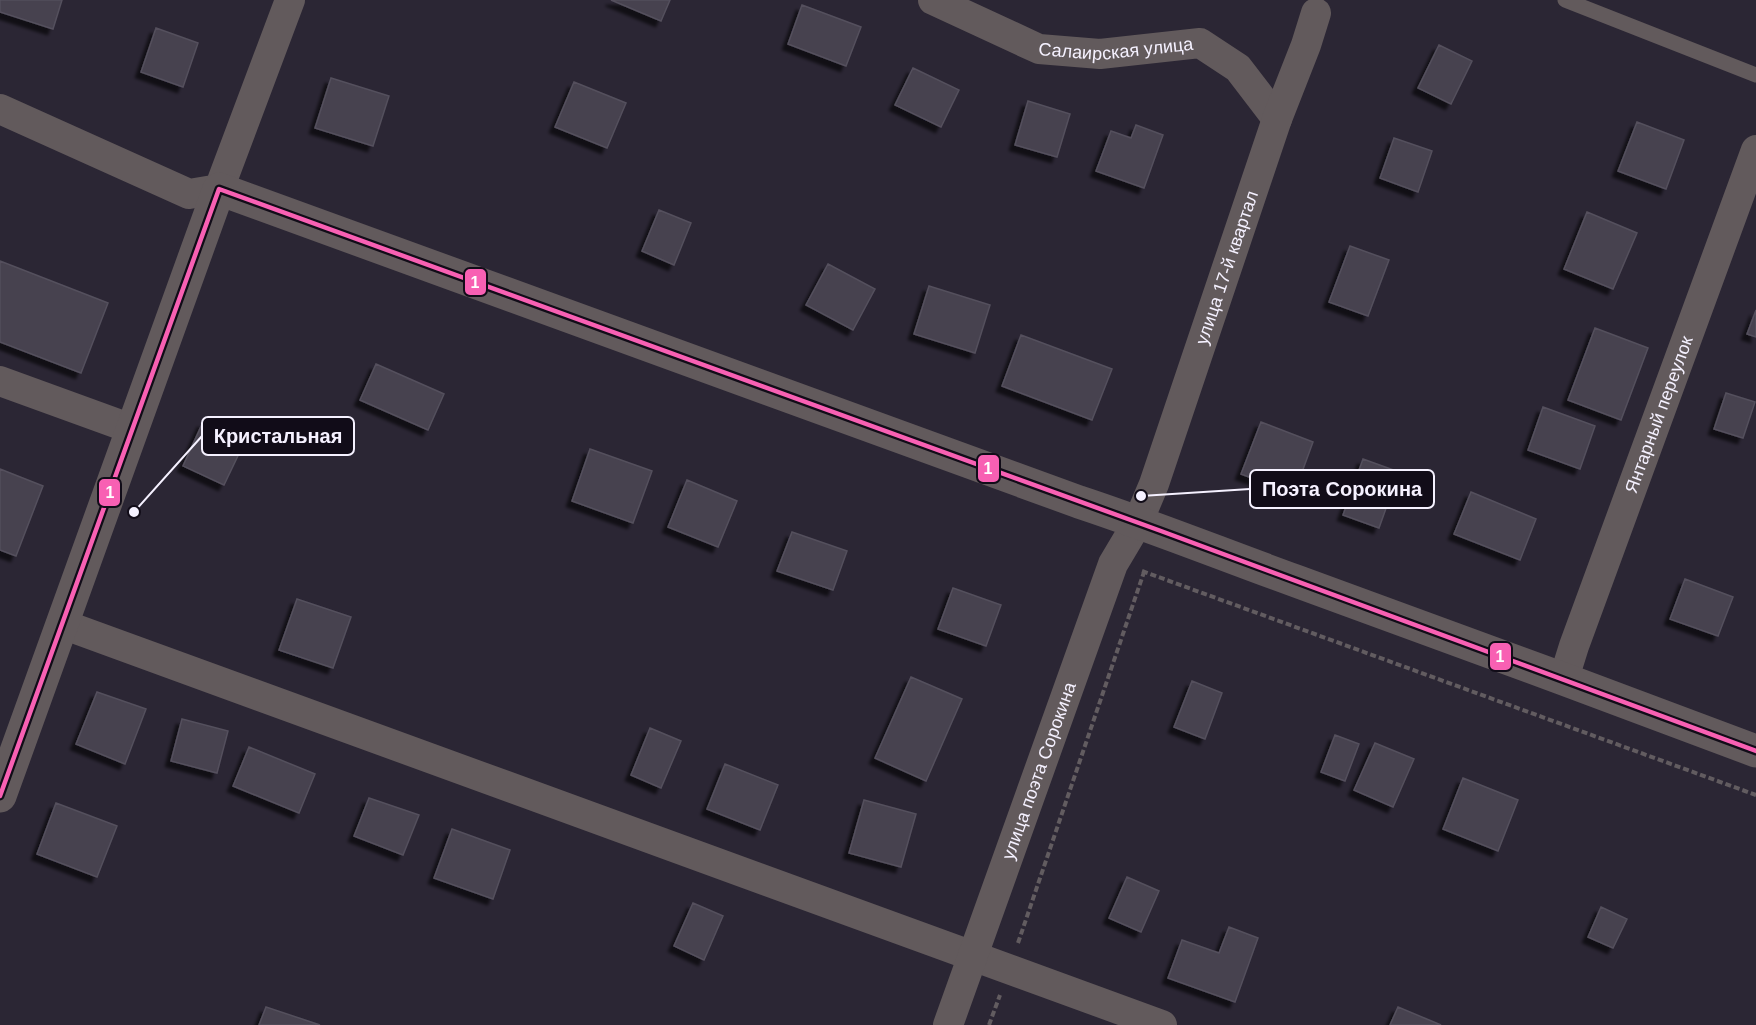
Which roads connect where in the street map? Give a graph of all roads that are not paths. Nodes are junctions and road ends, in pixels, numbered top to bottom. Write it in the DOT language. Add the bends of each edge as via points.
graph roads {
  1 [pos="290,0"];
  2 [pos="933,0"];
  3 [pos="1565,0"];
  4 [pos="1316,13"];
  5 [pos="1756,75"];
  6 [pos="0,110"];
  7 [pos="1277,118"];
  8 [pos="1756,150"];
  9 [pos="219,189"];
  10 [pos="0,381"];
  11 [pos="132,429"];
  12 [pos="1138,522"];
  13 [pos="62,624"];
  14 [pos="1564,678"];
  15 [pos="1756,751"];
  16 [pos="0,796"];
  17 [pos="972,957"];
  18 [pos="948,1025"];
  19 [pos="1162,1025"];
  1 -- 9 [label="street"];
  2 -- 7 [label="street, Салаирская улица" via="1039,49 1100,54 1200,43 1238,68"];
  3 -- 5 [label="lane"];
  4 -- 7 [label="street, улица 17-й квартал"];
  6 -- 9 [label="street" via="189,194"];
  7 -- 12 [label="street, улица 17-й квартал"];
  8 -- 14 [label="street, Янтарный переулок"];
  9 -- 11 [label="street"];
  9 -- 12 [label="street"];
  10 -- 11 [label="street"];
  11 -- 13 [label="street"];
  12 -- 14 [label="street"];
  12 -- 17 [label="street, улица поэта Сорокина" via="1113,564"];
  13 -- 16 [label="street"];
  13 -- 17 [label="street"];
  14 -- 15 [label="street"];
  17 -- 18 [label="street, улица поэта Сорокина"];
  17 -- 19 [label="street"];
}
